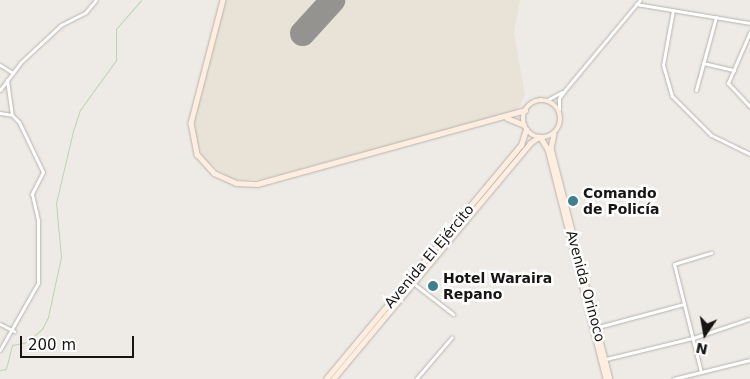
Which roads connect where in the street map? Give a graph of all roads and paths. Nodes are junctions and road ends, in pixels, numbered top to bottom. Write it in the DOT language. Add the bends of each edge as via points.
graph roads {
  1 [pos="96,0"];
  2 [pos="223,0"];
  3 [pos="640,0"];
  4 [pos="636,4"];
  5 [pos="673,10"];
  6 [pos="716,17"];
  7 [pos="750,23"];
  8 [pos="750,32"];
  9 [pos="703,63"];
  10 [pos="0,65"];
  11 [pos="734,70"];
  12 [pos="13,73"];
  13 [pos="7,80"];
  14 [pos="0,90"];
  15 [pos="565,90"];
  16 [pos="696,90"];
  17 [pos="547,100"];
  18 [pos="750,107"];
  19 [pos="559,109"];
  20 [pos="525,110"];
  21 [pos="0,114"];
  22 [pos="12,115"];
  23 [pos="503,118"];
  24 [pos="525,127"];
  25 [pos="554,134"];
  26 [pos="540,138"];
  27 [pos="750,154"];
  28 [pos="711,253"];
  29 [pos="413,283"];
  30 [pos="684,304"];
  31 [pos="454,314"];
  32 [pos="749,319"];
  33 [pos="0,324"];
  34 [pos="598,327"];
  35 [pos="14,331"];
  36 [pos="452,337"];
  37 [pos="693,338"];
  38 [pos="0,350"];
  39 [pos="606,359"];
  40 [pos="750,360"];
  41 [pos="701,372"];
  42 [pos="326,379"];
  43 [pos="333,379"];
  44 [pos="416,379"];
  45 [pos="606,379"];
  46 [pos="610,379"];
  47 [pos="673,379"];
  1 -- 12 [label="street" via="85,13 61,25"];
  2 -- 23 [label="street" via="191,123 197,154 214,173 236,184 257,184"];
  3 -- 4 [label="street"];
  4 -- 5 [label="street"];
  4 -- 15 [label="street"];
  5 -- 6 [label="street"];
  5 -- 27 [label="street" via="663,65 672,96 711,134"];
  6 -- 7 [label="street"];
  6 -- 9 [label="street"];
  8 -- 11 [label="street"];
  9 -- 11 [label="street"];
  9 -- 16 [label="street"];
  10 -- 12 [label="street"];
  11 -- 18 [label="street" via="728,83"];
  12 -- 13 [label="street"];
  13 -- 14 [label="street"];
  13 -- 22 [label="street"];
  15 -- 17 [label="street"];
  15 -- 19 [label="street" via="559,98"];
  17 -- 19 [label="street"];
  17 -- 20 [label="street" via="534,101"];
  19 -- 25 [label="street" via="561,120"];
  20 -- 23 [label="street"];
  20 -- 24 [label="street"];
  21 -- 22 [label="street"];
  22 -- 35 [label="street" via="19,122 43,172 32,194 38,221 38,283"];
  23 -- 24 [label="street" via="512,118"];
  24 -- 26 [label="street"];
  24 -- 42 [label="street, Avenida El Ejército" via="520,145"];
  25 -- 26 [label="street"];
  25 -- 34 [label="street, Avenida Orinoco" via="551,148"];
  26 -- 29 [label="street, Avenida El Ejército" via="530,143"];
  26 -- 45 [label="street, Avenida Orinoco" via="548,149"];
  28 -- 30 [label="street" via="674,264"];
  29 -- 31 [label="street"];
  29 -- 43 [label="street, Avenida El Ejército"];
  30 -- 34 [label="street"];
  30 -- 37 [label="street"];
  32 -- 37 [label="street"];
  33 -- 35 [label="street"];
  34 -- 39 [label="street, Avenida Orinoco"];
  35 -- 38 [label="street"];
  36 -- 44 [label="street"];
  37 -- 39 [label="street"];
  37 -- 41 [label="street"];
  39 -- 46 [label="street, Avenida Orinoco"];
  40 -- 41 [label="street"];
  41 -- 47 [label="street"];
}
